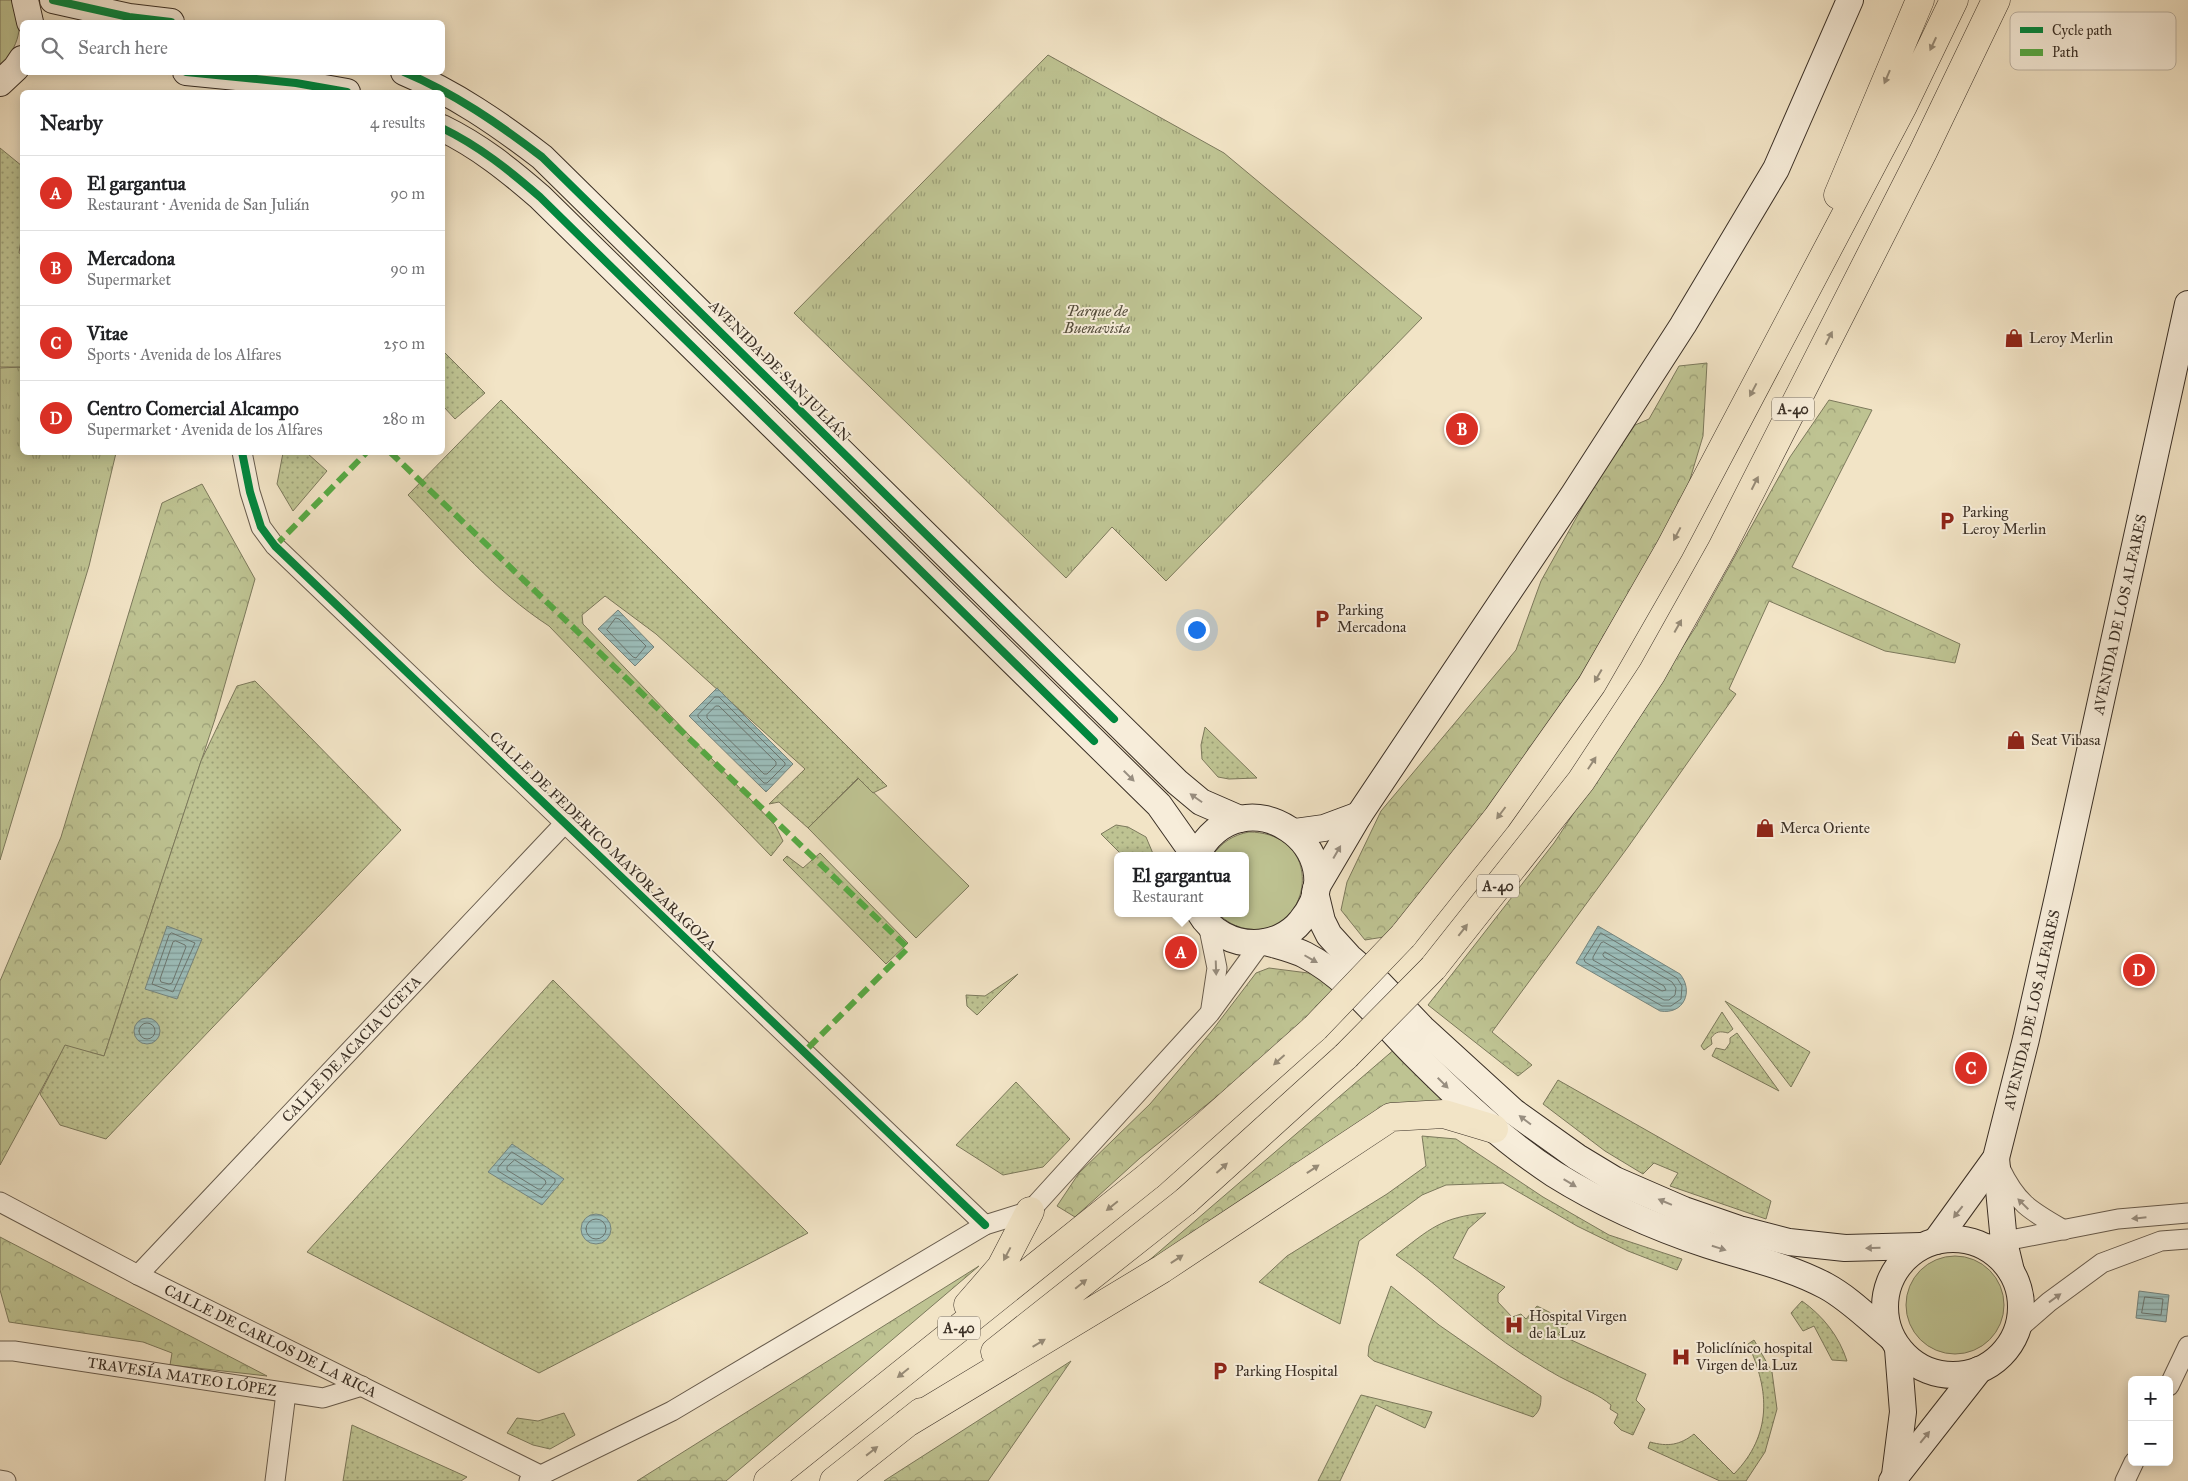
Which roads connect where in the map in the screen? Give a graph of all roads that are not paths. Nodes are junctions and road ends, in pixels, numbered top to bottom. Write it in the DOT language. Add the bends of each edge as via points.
graph roads {
  1 [pos="25,0"];
  2 [pos="53,0"];
  3 [pos="1850,0"];
  4 [pos="1920,0"];
  5 [pos="1954,0"];
  6 [pos="1996,0"];
  7 [pos="2005,0"];
  8 [pos="30,20"];
  9 [pos="157,20"];
  10 [pos="216,75"];
  11 [pos="411,75"];
  12 [pos="336,90"];
  13 [pos="441,90"];
  14 [pos="445,92"];
  15 [pos="445,130"];
  16 [pos="1923,152"];
  17 [pos="2188,304"];
  18 [pos="1769,361"];
  19 [pos="243,455"];
  20 [pos="1359,815"];
  21 [pos="1240,819"];
  22 [pos="564,824"];
  23 [pos="1295,832"];
  24 [pos="1192,852"];
  25 [pos="1197,852"];
  26 [pos="1315,890"];
  27 [pos="1204,918"];
  28 [pos="1263,942"];
  29 [pos="1210,1013"];
  30 [pos="1494,1129"];
  31 [pos="1996,1158"];
  32 [pos="0,1202"];
  33 [pos="1030,1211"];
  34 [pos="2188,1213"];
  35 [pos="985,1225"];
  36 [pos="2064,1230"];
  37 [pos="2188,1239"];
  38 [pos="1992,1243"];
  39 [pos="1929,1244"];
  40 [pos="138,1275"];
  41 [pos="2018,1328"];
  42 [pos="1895,1343"];
  43 [pos="2188,1346"];
  44 [pos="0,1351"];
  45 [pos="928,1352"];
  46 [pos="1979,1370"];
  47 [pos="2173,1378"];
  48 [pos="362,1386"];
  49 [pos="286,1393"];
  50 [pos="907,1423"];
  51 [pos="2132,1466"];
  52 [pos="536,1478"];
  53 [pos="1893,1478"];
  54 [pos="0,1480"];
  55 [pos="6,1481"];
  56 [pos="276,1481"];
  57 [pos="768,1481"];
  58 [pos="834,1481"];
  59 [pos="2125,1481"];
  1 -- 8 [label="main road"];
  2 -- 9 [label="main road"];
  3 -- 20 [label="main road" via="1776,169 1688,317"];
  4 -- 18 [label="main road, one-way"];
  5 -- 18 [label="main road, A-40, one-way" via="1903,106"];
  6 -- 16 [label="main road, A-40"];
  7 -- 16 [label="main road"];
  10 -- 12 [label="main road"];
  13 -- 11 [label="main road, AVENIDA DE SAN JULIÁN, one-way"];
  21 -- 14 [label="main road, AVENIDA DE SAN JULIÁN, one-way" via="1201,802 1177,782 542,157 499,125"];
  15 -- 24 [label="main road, one-way" via="499,162 540,197 1159,805"];
  50 -- 16 [label="main road, A-40, one-way, bridge" via="1186,1201 1346,1056 1433,968 1581,781 1652,673 1722,548"];
  17 -- 31 [label="main road, AVENIDA DE LOS ALFARES" via="2060,888"];
  18 -- 45 [label="main road, A-40, one-way, bridge" via="1670,548 1592,684 1497,818 1403,936 1315,1028 1150,1175"];
  19 -- 22 [label="street, CALLE DE FEDERICO MAYOR ZARAGOZA" via="261,527 275,546"];
  20 -- 23 [label="main road" via="1324,828"];
  26 -- 20 [label="main road, one-way"];
  21 -- 23 [label="main road" via="1263,818"];
  21 -- 25 [label="main road" via="1217,829"];
  22 -- 35 [label="street, CALLE DE FEDERICO MAYOR ZARAGOZA"];
  22 -- 40 [label="street, CALLE DE ACACIA UCETA"];
  23 -- 26 [label="main road" via="1312,858"];
  26 -- 28 [label="main road" via="1309,909 1298,924 1283,936"];
  39 -- 26 [label="main road, one-way" via="1845,1248 1789,1242 1684,1210 1607,1175 1514,1112 1349,957 1329,935 1322,921"];
  27 -- 28 [label="main road" via="1228,938"];
  27 -- 29 [label="street, one-way" via="1218,968"];
  28 -- 29 [label="street"];
  28 -- 30 [label="main road, one-way" via="1304,955 1345,984 1460,1100"];
  29 -- 33 [label="street"];
  30 -- 42 [label="main road, one-way" via="1554,1173 1625,1213 1707,1245 1800,1273 1828,1287 1846,1298"];
  50 -- 30 [label="main road, one-way" via="1162,1269 1391,1117 1444,1114"];
  36 -- 31 [label="street, one-way" via="2033,1213 2021,1202"];
  31 -- 38 [label="main road"];
  31 -- 39 [label="main road, one-way"];
  32 -- 40 [label="street, CALLE DE CARLOS DE LA RICA"];
  33 -- 35 [label="street"];
  33 -- 45 [label="main road, one-way" via="1001,1267"];
  34 -- 36 [label="street, one-way" via="2118,1220"];
  35 -- 52 [label="street" via="672,1411"];
  36 -- 38 [label="street"];
  41 -- 37 [label="street, one-way" via="2102,1263 2162,1241"];
  38 -- 39 [label="main road" via="1951,1239"];
  38 -- 41 [label="main road" via="2012,1272 2021,1300"];
  39 -- 42 [label="main road" via="1901,1263 1888,1286 1885,1312"];
  40 -- 48 [label="street, CALLE DE CARLOS DE LA RICA"];
  41 -- 46 [label="main road" via="2003,1354"];
  42 -- 46 [label="main road" via="1909,1360 1935,1374 1965,1375"];
  42 -- 53 [label="main road" via="1903,1412"];
  43 -- 47 [label="street"];
  44 -- 49 [label="street, TRAVESÍA MATEO LÓPEZ"];
  45 -- 57 [label="main road, A-40, one-way"];
  53 -- 46 [label="main road, one-way"];
  48 -- 49 [label="street, TRAVESÍA MATEO LÓPEZ" via="323,1398"];
  48 -- 52 [label="street, CALLE DE CARLOS DE LA RICA"];
  49 -- 56 [label="street"];
  58 -- 50 [label="main road, A-40, one-way"];
  51 -- 59 [label="street"];
  54 -- 55 [label="street"];
}
